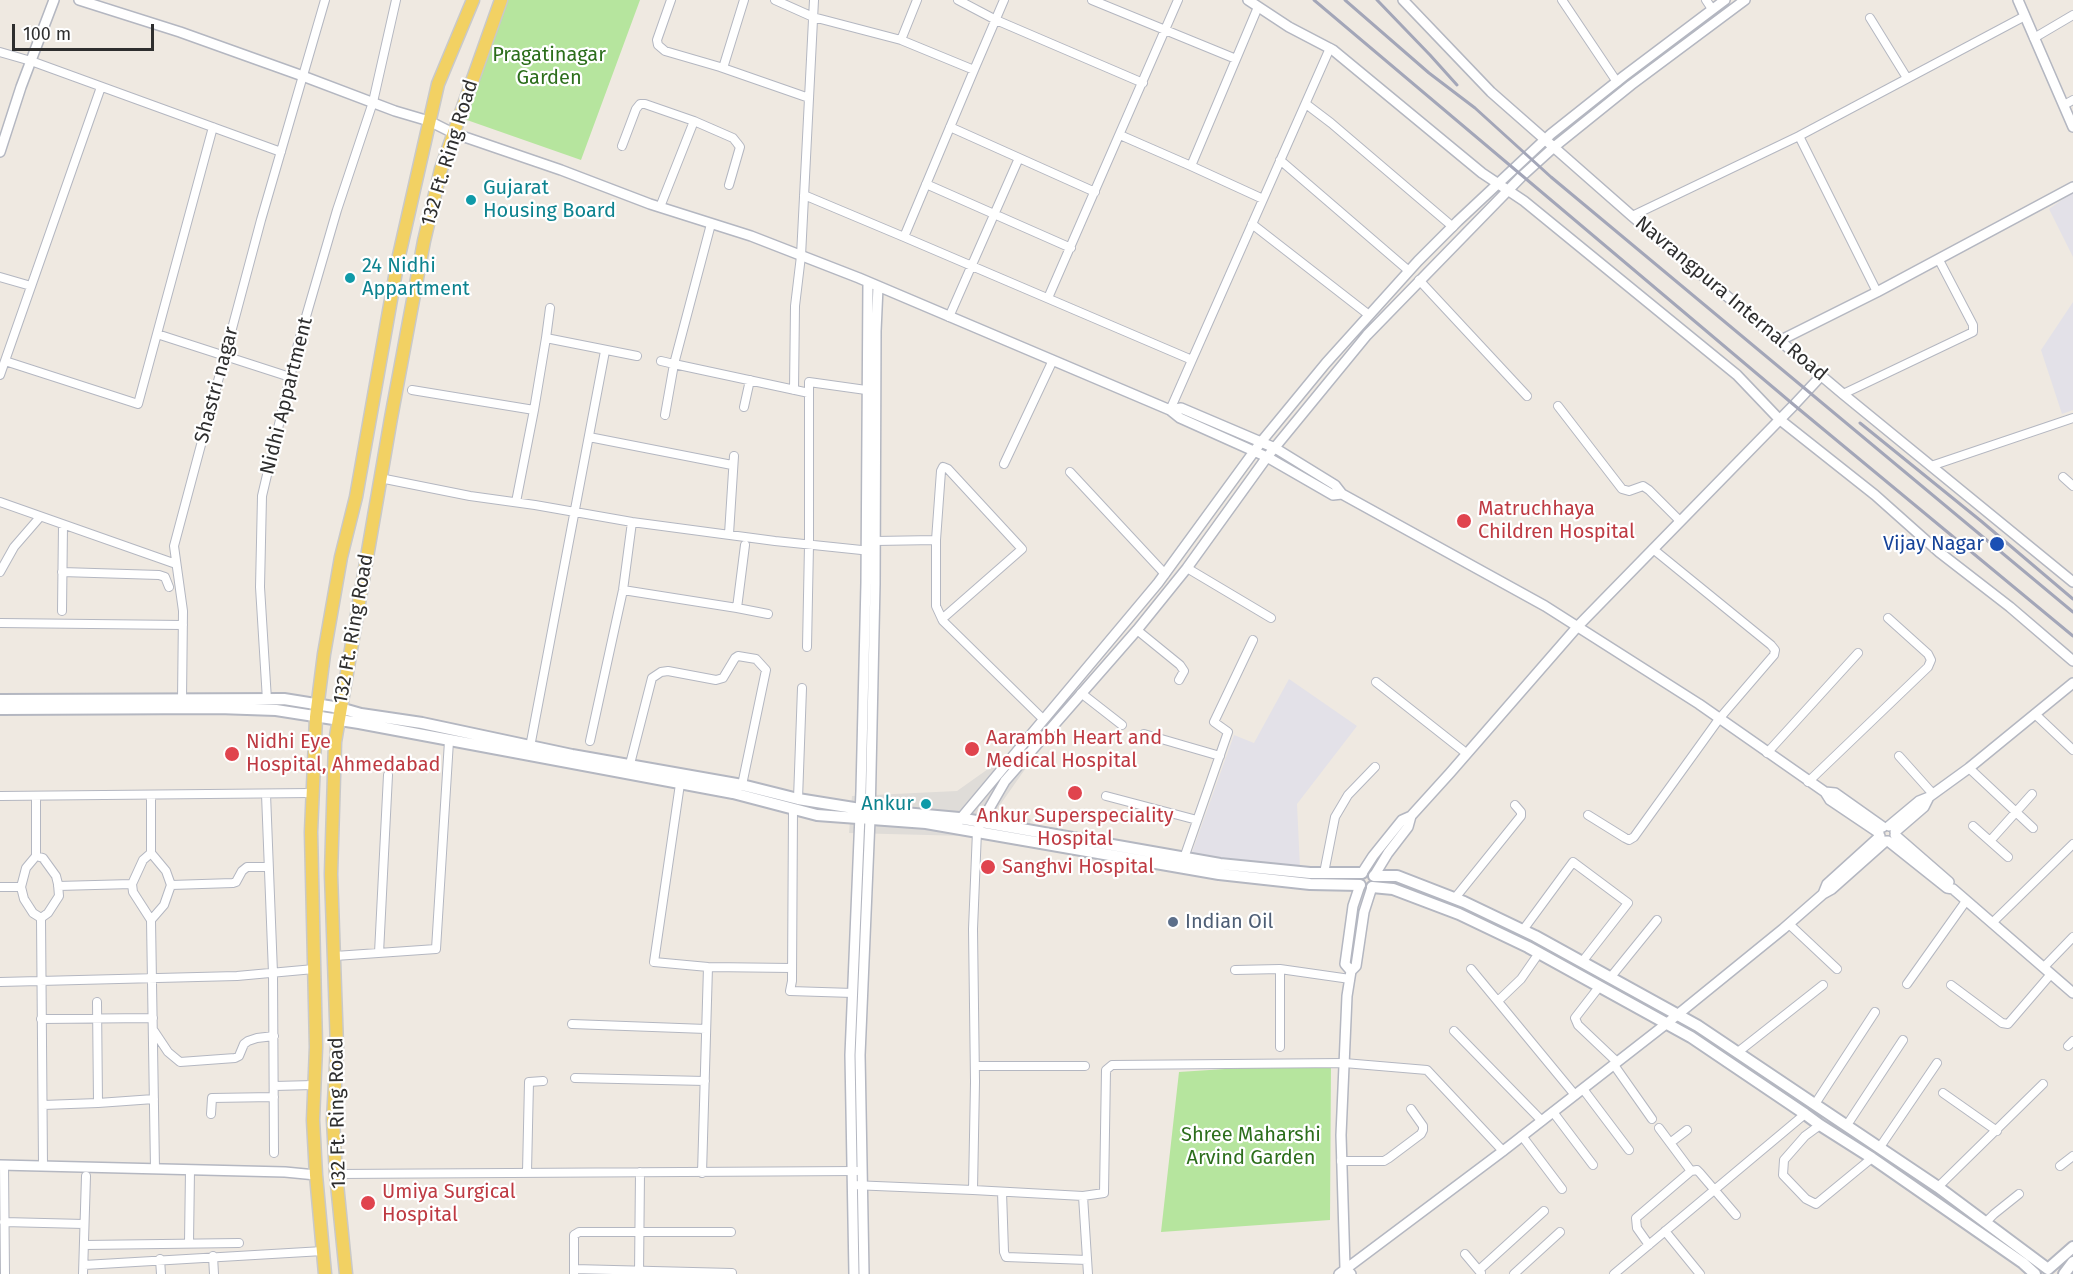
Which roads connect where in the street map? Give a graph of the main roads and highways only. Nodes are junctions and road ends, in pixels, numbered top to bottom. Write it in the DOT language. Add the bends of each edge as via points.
graph roads {
  1 [pos="501,0"];
  2 [pos="469,3"];
  3 [pos="0,700"];
  4 [pos="0,709"];
  5 [pos="317,711"];
  6 [pos="339,714"];
  7 [pos="796,804"];
  8 [pos="979,827"];
  9 [pos="1362,873"];
  10 [pos="1373,881"];
  11 [pos="1360,885"];
  12 [pos="2073,1247"];
  13 [pos="2073,1262"];
  14 [pos="2049,1272"];
  15 [pos="325,1274"];
  16 [pos="346,1274"];
  17 [pos="2035,1274"];
  18 [pos="2064,1274"];
  1 -- 6 [label="main road, 132 Ft. Ring Road" via="441,169 424,241"];
  2 -- 5 [label="main road, 132 Ft. Ring Road" via="438,84 398,260 356,497 341,557"];
  3 -- 5 [label="main road" via="284,699"];
  4 -- 5 [label="main road"];
  5 -- 6 [label="main road"];
  5 -- 15 [label="main road, 132 Ft. Ring Road" via="311,875 316,1047 313,1120"];
  6 -- 7 [label="main road" via="449,741"];
  6 -- 7 [label="main road" via="422,723 530,747 742,785"];
  6 -- 16 [label="main road, 132 Ft. Ring Road" via="332,833 337,1047 333,1120"];
  7 -- 8 [label="main road"];
  8 -- 9 [label="main road" via="1220,864"];
  8 -- 11 [label="main road" via="1218,873 1310,884"];
  9 -- 10 [label="main road" via="1368,872"];
  9 -- 11 [label="main road"];
  10 -- 11 [label="main road" via="1367,889"];
  10 -- 14 [label="main road" via="1397,876 1455,898 1523,930 1698,1026 1938,1186"];
  10 -- 17 [label="main road" via="1458,914 1539,953 1691,1037 1872,1158"];
  12 -- 14 [label="main road"];
  13 -- 18 [label="main road"];
}
